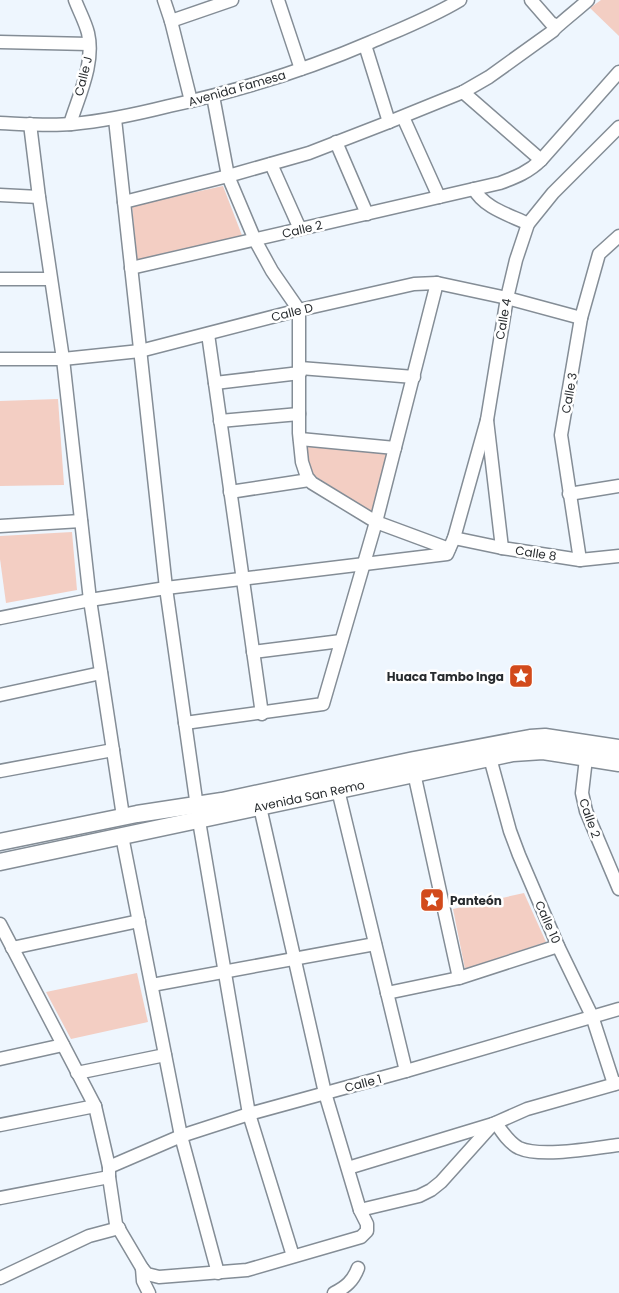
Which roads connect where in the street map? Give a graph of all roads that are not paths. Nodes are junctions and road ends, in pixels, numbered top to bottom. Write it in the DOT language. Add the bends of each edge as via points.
graph roads {
  1 [pos="74,0"];
  2 [pos="164,0"];
  3 [pos="232,0"];
  4 [pos="278,0"];
  5 [pos="460,0"];
  6 [pos="531,0"];
  7 [pos="588,0"];
  8 [pos="171,21"];
  9 [pos="556,25"];
  10 [pos="0,42"];
  11 [pos="89,44"];
  12 [pos="364,45"];
  13 [pos="301,69"];
  14 [pos="619,72"];
  15 [pos="463,92"];
  16 [pos="212,96"];
  17 [pos="191,102"];
  18 [pos="403,117"];
  19 [pos="115,119"];
  20 [pos="389,122"];
  21 [pos="0,123"];
  22 [pos="30,124"];
  23 [pos="70,124"];
  24 [pos="619,127"];
  25 [pos="336,142"];
  26 [pos="541,160"];
  27 [pos="271,164"];
  28 [pos="228,176"];
  29 [pos="474,189"];
  30 [pos="0,195"];
  31 [pos="38,197"];
  32 [pos="439,197"];
  33 [pos="124,202"];
  34 [pos="367,214"];
  35 [pos="528,224"];
  36 [pos="300,229"];
  37 [pos="619,236"];
  38 [pos="255,240"];
  39 [pos="131,268"];
  40 [pos="0,279"];
  41 [pos="50,279"];
  42 [pos="437,283"];
  43 [pos="506,298"];
  44 [pos="300,310"];
  45 [pos="581,318"];
  46 [pos="208,334"];
  47 [pos="140,351"];
  48 [pos="0,359"];
  49 [pos="63,360"];
  50 [pos="300,371"];
  51 [pos="414,377"];
  52 [pos="215,383"];
  53 [pos="299,414"];
  54 [pos="487,420"];
  55 [pos="220,422"];
  56 [pos="300,439"];
  57 [pos="395,448"];
  58 [pos="309,480"];
  59 [pos="619,486"];
  60 [pos="230,492"];
  61 [pos="569,494"];
  62 [pos="81,521"];
  63 [pos="376,522"];
  64 [pos="0,526"];
  65 [pos="452,543"];
  66 [pos="502,548"];
  67 [pos="619,556"];
  68 [pos="580,560"];
  69 [pos="364,564"];
  70 [pos="243,580"];
  71 [pos="166,588"];
  72 [pos="90,600"];
  73 [pos="0,618"];
  74 [pos="341,641"];
  75 [pos="253,652"];
  76 [pos="101,673"];
  77 [pos="0,696"];
  78 [pos="262,714"];
  79 [pos="185,723"];
  80 [pos="619,748"];
  81 [pos="113,750"];
  82 [pos="587,750"];
  83 [pos="490,758"];
  84 [pos="619,762"];
  85 [pos="0,772"];
  86 [pos="414,773"];
  87 [pos="338,790"];
  88 [pos="260,807"];
  89 [pos="198,813"];
  90 [pos="123,816"];
  91 [pos="122,836"];
  92 [pos="0,842"];
  93 [pos="0,862"];
  94 [pos="614,864"];
  95 [pos="619,889"];
  96 [pos="139,921"];
  97 [pos="0,924"];
  98 [pos="375,944"];
  99 [pos="558,946"];
  100 [pos="12,948"];
  101 [pos="294,959"];
  102 [pos="225,972"];
  103 [pos="459,978"];
  104 [pos="152,985"];
  105 [pos="387,993"];
  106 [pos="619,1009"];
  107 [pos="592,1016"];
  108 [pos="62,1045"];
  109 [pos="166,1055"];
  110 [pos="0,1059"];
  111 [pos="406,1072"];
  112 [pos="77,1073"];
  113 [pos="617,1084"];
  114 [pos="325,1094"];
  115 [pos="95,1106"];
  116 [pos="249,1114"];
  117 [pos="494,1124"];
  118 [pos="0,1125"];
  119 [pos="181,1136"];
  120 [pos="619,1145"];
  121 [pos="348,1168"];
  122 [pos="109,1172"];
  123 [pos="0,1198"];
  124 [pos="360,1210"];
  125 [pos="119,1228"];
  126 [pos="293,1256"];
  127 [pos="142,1268"];
  128 [pos="358,1268"];
  129 [pos="218,1273"];
  130 [pos="0,1278"];
  131 [pos="149,1293"];
  132 [pos="334,1293"];
  1 -- 11 [label="street, Calle J" via="86,26"];
  2 -- 8 [label="street"];
  3 -- 8 [label="street"];
  4 -- 13 [label="street"];
  5 -- 12 [label="street, Avenida Famesa"];
  6 -- 9 [label="street"];
  7 -- 9 [label="street"];
  8 -- 17 [label="street"];
  9 -- 15 [label="street" via="553,31 510,62"];
  10 -- 11 [label="street"];
  11 -- 23 [label="street, Calle J" via="88,64"];
  12 -- 13 [label="street, Avenida Famesa"];
  12 -- 20 [label="street"];
  13 -- 16 [label="street, Avenida Famesa"];
  14 -- 26 [label="street, Calle 2"];
  15 -- 18 [label="street"];
  15 -- 26 [label="street"];
  16 -- 17 [label="street, Avenida Famesa"];
  16 -- 28 [label="street"];
  17 -- 19 [label="street, Avenida Famesa"];
  18 -- 20 [label="street"];
  18 -- 32 [label="street"];
  19 -- 23 [label="street, Avenida Famesa"];
  19 -- 33 [label="street"];
  20 -- 25 [label="street"];
  21 -- 22 [label="street, Avenida Famesa"];
  22 -- 23 [label="street, Avenida Famesa"];
  22 -- 31 [label="street"];
  24 -- 35 [label="street, Calle 4" via="553,193"];
  25 -- 27 [label="street"];
  25 -- 34 [label="street"];
  26 -- 29 [label="street, Calle 2" via="517,177"];
  27 -- 28 [label="street"];
  27 -- 36 [label="street"];
  28 -- 33 [label="street"];
  28 -- 38 [label="street"];
  29 -- 32 [label="street, Calle 2"];
  29 -- 35 [label="street" via="485,203"];
  30 -- 31 [label="street"];
  31 -- 41 [label="street"];
  32 -- 34 [label="street, Calle 2"];
  33 -- 39 [label="street"];
  34 -- 36 [label="street, Calle 2"];
  35 -- 43 [label="street, Calle 4"];
  36 -- 38 [label="street, Calle 2"];
  37 -- 45 [label="street, Calle 3" via="599,254"];
  38 -- 39 [label="street, Calle 2"];
  38 -- 44 [label="street" via="272,272"];
  39 -- 47 [label="street"];
  40 -- 41 [label="street"];
  41 -- 49 [label="street"];
  42 -- 43 [label="street, Calle D"];
  42 -- 44 [label="street, Calle D" via="414,284"];
  42 -- 51 [label="street"];
  43 -- 45 [label="street, Calle D"];
  43 -- 54 [label="street, Calle 4"];
  44 -- 46 [label="street, Calle D"];
  44 -- 50 [label="street"];
  45 -- 61 [label="street, Calle 3" via="561,435"];
  46 -- 47 [label="street, Calle D"];
  46 -- 52 [label="street"];
  47 -- 49 [label="street, Calle D"];
  47 -- 71 [label="street"];
  48 -- 49 [label="street, Calle D"];
  49 -- 62 [label="street"];
  50 -- 51 [label="street"];
  50 -- 52 [label="street"];
  50 -- 53 [label="street"];
  51 -- 57 [label="street"];
  52 -- 55 [label="street"];
  53 -- 55 [label="street"];
  53 -- 56 [label="street"];
  54 -- 65 [label="street"];
  54 -- 66 [label="street, Calle 4"];
  55 -- 60 [label="street"];
  56 -- 57 [label="street"];
  56 -- 58 [label="street" via="302,462"];
  57 -- 63 [label="street"];
  58 -- 60 [label="street"];
  58 -- 63 [label="street, Calle 8"];
  59 -- 61 [label="street"];
  60 -- 70 [label="street"];
  61 -- 68 [label="street, Calle 3"];
  62 -- 64 [label="street"];
  62 -- 72 [label="street"];
  63 -- 65 [label="street, Calle 8"];
  63 -- 69 [label="street"];
  65 -- 66 [label="street, Calle 8"];
  65 -- 69 [label="street" via="447,554"];
  66 -- 68 [label="street, Calle 8"];
  67 -- 68 [label="street, Calle 8"];
  69 -- 70 [label="street"];
  69 -- 74 [label="street"];
  70 -- 71 [label="street"];
  70 -- 75 [label="street"];
  71 -- 72 [label="street"];
  71 -- 79 [label="street"];
  72 -- 73 [label="street"];
  72 -- 76 [label="street"];
  74 -- 75 [label="street"];
  74 -- 78 [label="street" via="323,704"];
  75 -- 78 [label="street"];
  76 -- 77 [label="street"];
  76 -- 81 [label="street"];
  78 -- 79 [label="street"];
  79 -- 89 [label="street"];
  80 -- 82 [label="main road, Avenida San Remo"];
  81 -- 85 [label="street"];
  81 -- 90 [label="street"];
  82 -- 83 [label="main road, Avenida San Remo" via="530,751"];
  82 -- 84 [label="main road, Avenida San Remo"];
  82 -- 89 [label="main road, Avenida San Remo" via="546,737 512,741"];
  82 -- 94 [label="street, Calle 2" via="582,793 586,811"];
  83 -- 86 [label="main road, Avenida San Remo"];
  83 -- 99 [label="street, Calle 10" via="510,831"];
  86 -- 87 [label="main road, Avenida San Remo"];
  86 -- 103 [label="street"];
  87 -- 88 [label="main road, Avenida San Remo"];
  87 -- 98 [label="street"];
  88 -- 89 [label="main road, Avenida San Remo"];
  88 -- 101 [label="street"];
  89 -- 90 [label="main road, Avenida San Remo" via="171,808"];
  89 -- 91 [label="main road, Avenida San Remo"];
  89 -- 102 [label="street"];
  90 -- 92 [label="main road, Avenida San Remo"];
  91 -- 93 [label="main road, Avenida San Remo"];
  91 -- 96 [label="street"];
  94 -- 95 [label="street, Calle 2"];
  96 -- 100 [label="street"];
  96 -- 104 [label="street"];
  97 -- 100 [label="street"];
  98 -- 101 [label="street"];
  98 -- 105 [label="street"];
  99 -- 103 [label="street"];
  99 -- 107 [label="street, Calle 10"];
  100 -- 108 [label="street"];
  101 -- 102 [label="street"];
  101 -- 114 [label="street"];
  102 -- 104 [label="street"];
  102 -- 116 [label="street"];
  103 -- 105 [label="street"];
  104 -- 109 [label="street"];
  105 -- 111 [label="street"];
  106 -- 107 [label="street, Calle 1"];
  107 -- 111 [label="street, Calle 1"];
  107 -- 113 [label="street, Calle 10"];
  108 -- 110 [label="street"];
  108 -- 112 [label="street"];
  109 -- 112 [label="street"];
  109 -- 119 [label="street"];
  111 -- 114 [label="street, Calle 1"];
  112 -- 115 [label="street"];
  113 -- 117 [label="street" via="527,1109"];
  114 -- 116 [label="street, Calle 1"];
  114 -- 121 [label="street"];
  115 -- 118 [label="street"];
  115 -- 122 [label="street"];
  116 -- 119 [label="street, Calle 1"];
  116 -- 126 [label="street"];
  117 -- 120 [label="street" via="512,1143 531,1151"];
  117 -- 121 [label="street"];
  117 -- 124 [label="street" via="431,1190 419,1196"];
  119 -- 122 [label="street, Calle 1"];
  119 -- 129 [label="street"];
  121 -- 124 [label="street"];
  122 -- 123 [label="street, Calle 1"];
  122 -- 125 [label="street"];
  124 -- 126 [label="street" via="367,1224 366,1234"];
  125 -- 127 [label="street"];
  125 -- 130 [label="street" via="89,1236"];
  126 -- 129 [label="street" via="247,1270"];
  127 -- 129 [label="street" via="147,1274 159,1277"];
  127 -- 131 [label="street" via="143,1281"];
  128 -- 132 [label="street" via="347,1286"];
}
